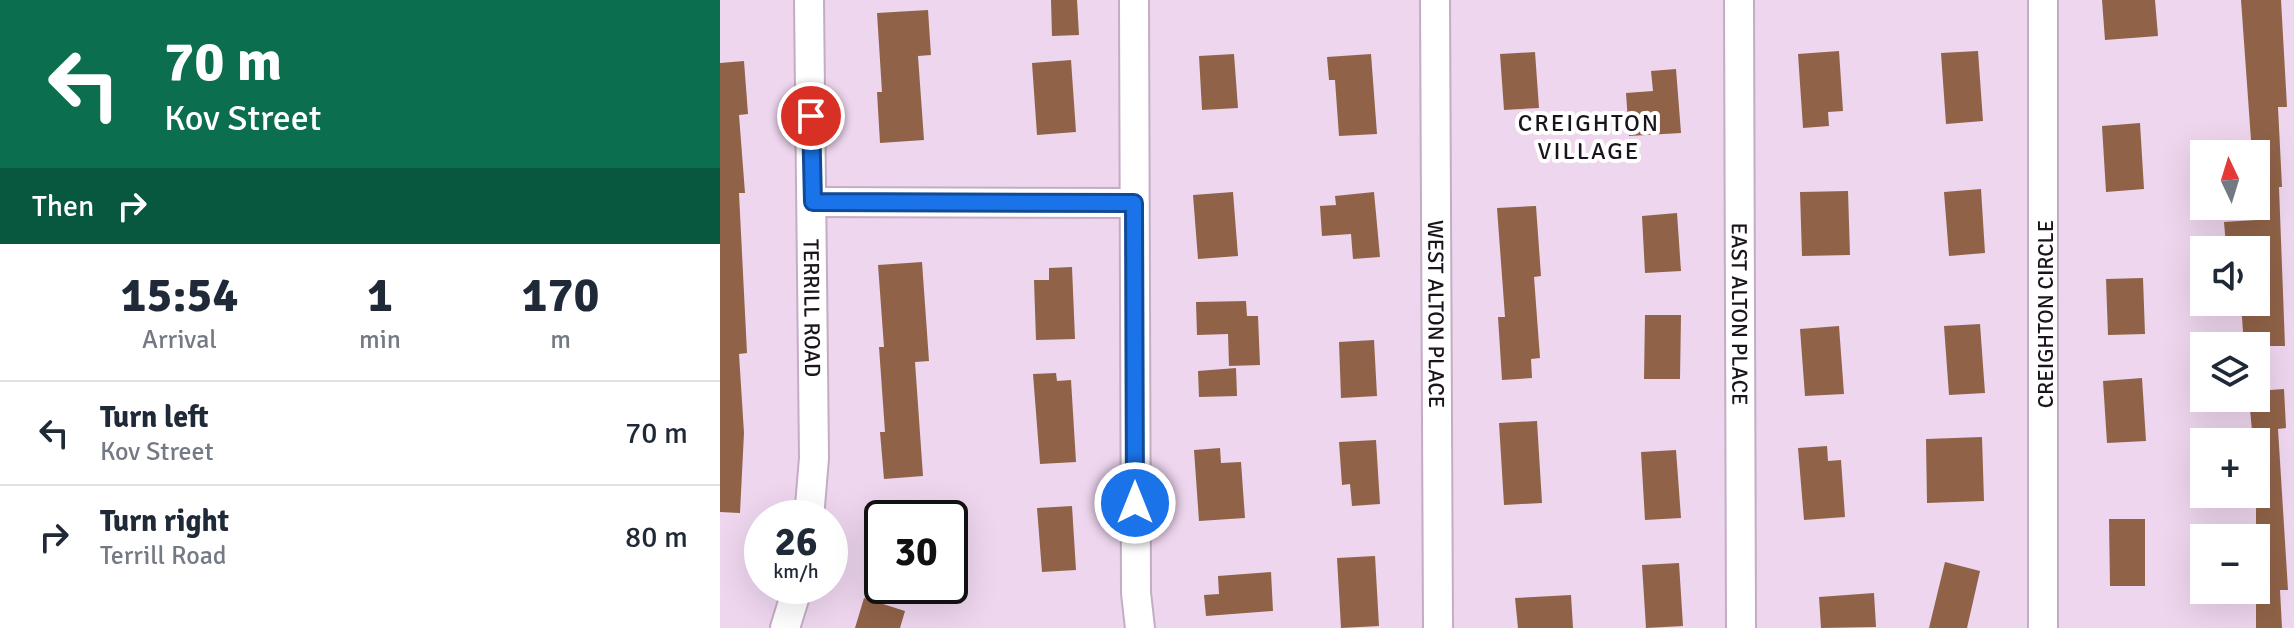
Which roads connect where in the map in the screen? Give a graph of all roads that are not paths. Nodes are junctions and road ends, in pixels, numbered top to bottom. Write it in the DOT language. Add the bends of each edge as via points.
graph roads {
  1 [pos="809,0"];
  2 [pos="1134,0"];
  3 [pos="1435,0"];
  4 [pos="1739,0"];
  5 [pos="2043,0"];
  6 [pos="813,202"];
  7 [pos="1134,203"];
  8 [pos="810,500"];
  9 [pos="792,604"];
  10 [pos="785,628"];
  11 [pos="1140,628"];
  12 [pos="1438,628"];
  13 [pos="1741,628"];
  14 [pos="2043,628"];
  1 -- 6 [label="street, TERRILL ROAD"];
  2 -- 7 [label="street"];
  3 -- 12 [label="street, WEST ALTON PLACE"];
  4 -- 13 [label="street, EAST ALTON PLACE"];
  5 -- 14 [label="street, CREIGHTON CIRCLE"];
  6 -- 7 [label="street"];
  6 -- 8 [label="street, TERRILL ROAD"];
  7 -- 11 [label="street"];
  9 -- 10 [label="street"];
}
